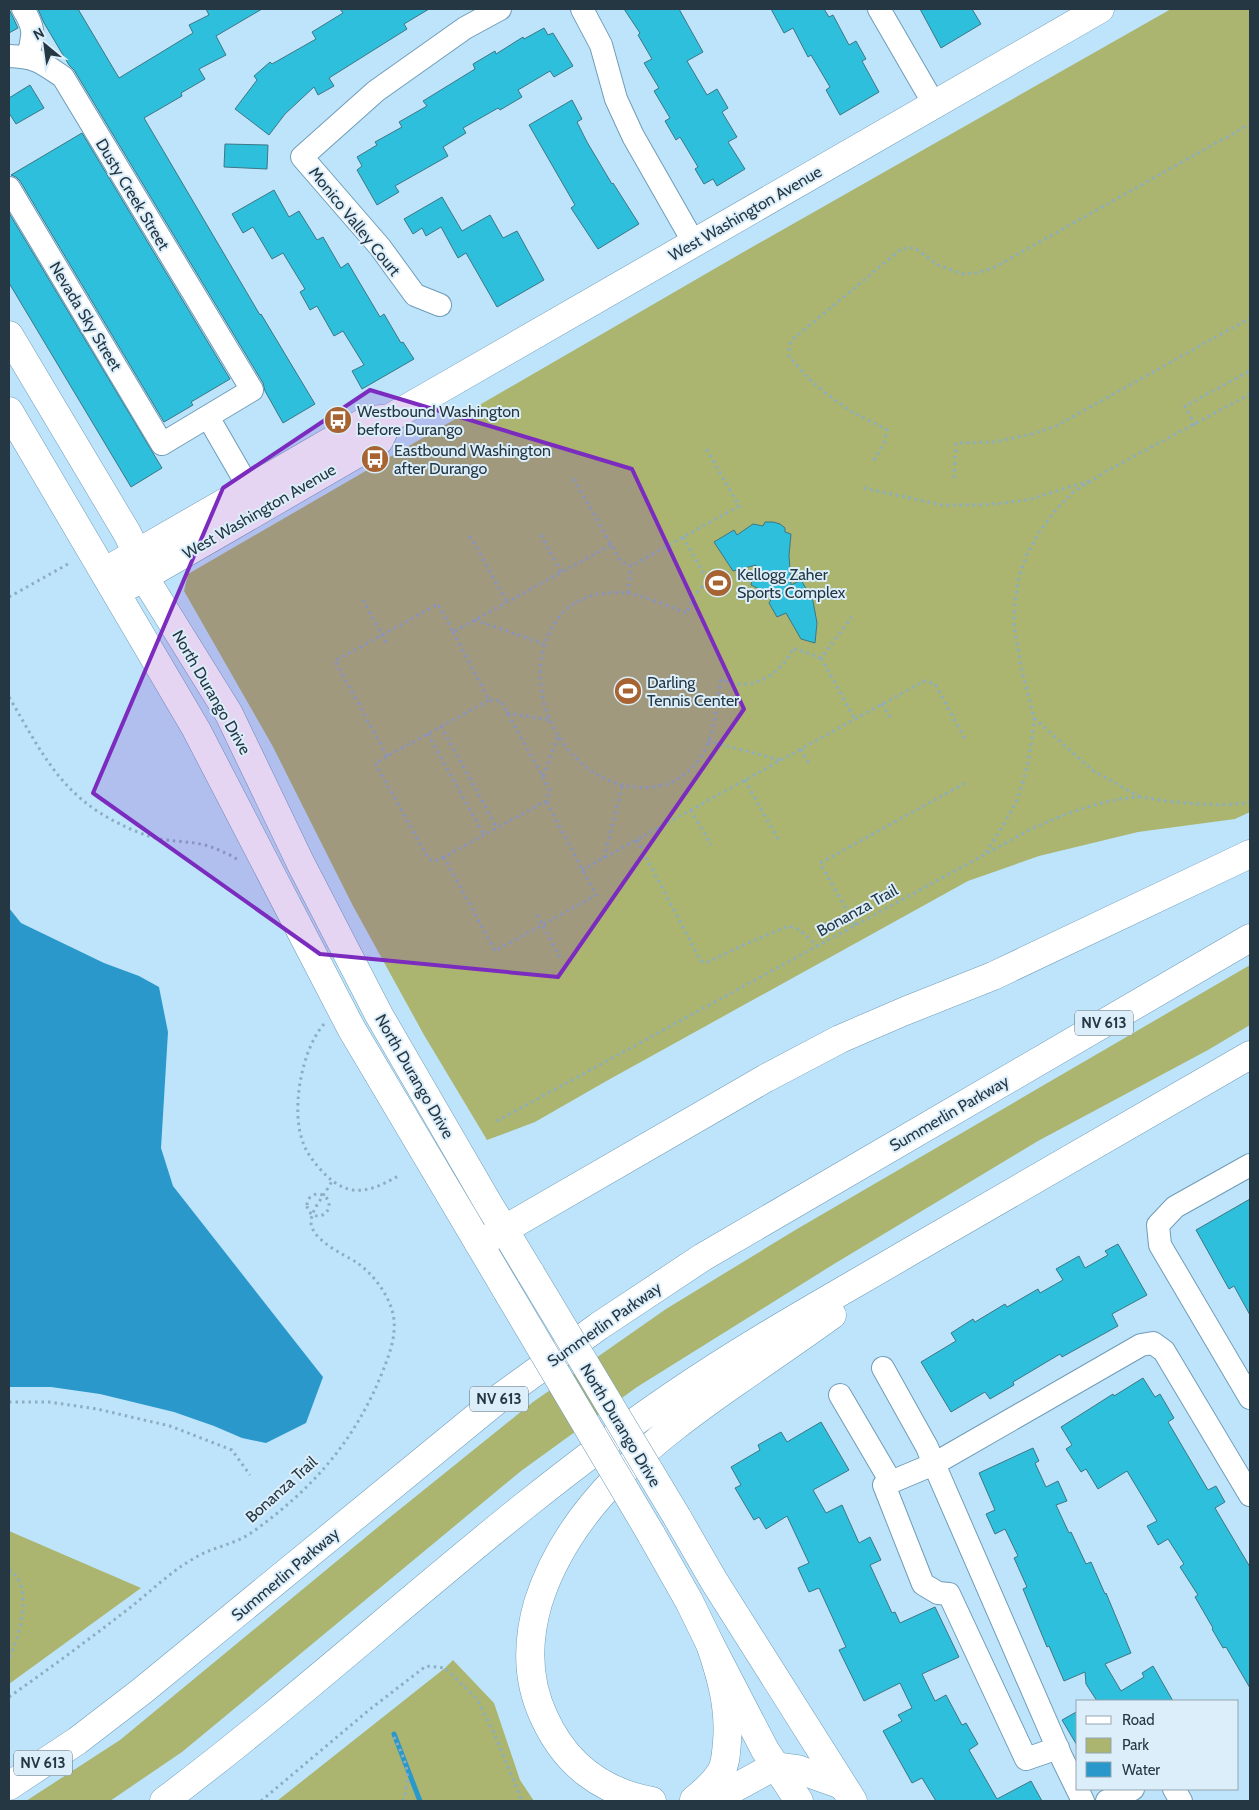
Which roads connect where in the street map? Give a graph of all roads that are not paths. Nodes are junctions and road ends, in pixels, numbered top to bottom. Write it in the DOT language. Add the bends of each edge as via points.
graph roads {
  1 [pos="23,9"];
  2 [pos="500,9"];
  3 [pos="582,9"];
  4 [pos="879,9"];
  5 [pos="1100,9"];
  6 [pos="18,56"];
  7 [pos="934,104"];
  8 [pos="9,188"];
  9 [pos="694,243"];
  10 [pos="440,305"];
  11 [pos="9,335"];
  12 [pos="9,412"];
  13 [pos="208,417"];
  14 [pos="390,418"];
  15 [pos="249,488"];
  16 [pos="141,565"];
  17 [pos="110,582"];
  18 [pos="1250,854"];
  19 [pos="1250,938"];
  20 [pos="1250,1055"];
  21 [pos="1250,1164"];
  22 [pos="1000,1199"];
  23 [pos="504,1230"];
  24 [pos="479,1244"];
  25 [pos="883,1368"];
  26 [pos="840,1395"];
  27 [pos="1250,1398"];
  28 [pos="934,1464"];
  29 [pos="892,1482"];
  30 [pos="1250,1495"];
  31 [pos="710,1644"];
  32 [pos="1058,1748"];
  33 [pos="775,1766"];
  34 [pos="1076,1785"];
  35 [pos="9,1786"];
  36 [pos="1131,1790"];
  37 [pos="1175,1790"];
  38 [pos="847,1793"];
  39 [pos="164,1801"];
  40 [pos="652,1801"];
  41 [pos="691,1801"];
  42 [pos="799,1801"];
  43 [pos="1107,1801"];
  44 [pos="1181,1801"];
  1 -- 6 [label="street, Dusty Creek Street" via="33,32"];
  2 -- 10 [label="street, Monico Valley Court" via="465,28 376,92 302,156 415,295"];
  3 -- 9 [label="street" via="601,46 616,99 633,136"];
  4 -- 7 [label="street"];
  5 -- 7 [label="main road, West Washington Avenue"];
  6 -- 13 [label="street, Dusty Creek Street" via="41,61 63,77 252,390"];
  7 -- 9 [label="main road, West Washington Avenue"];
  8 -- 13 [label="street, Nevada Sky Street" via="162,444"];
  9 -- 14 [label="main road, West Washington Avenue"];
  11 -- 16 [label="main road, North Durango Drive"];
  12 -- 17 [label="main road, North Durango Drive"];
  13 -- 15 [label="street"];
  14 -- 15 [label="main road, West Washington Avenue" via="366,421"];
  14 -- 16 [label="main road, West Washington Avenue" via="379,441"];
  15 -- 16 [label="main road, West Washington Avenue"];
  16 -- 17 [label="main road, West Washington Avenue"];
  16 -- 23 [label="main road, North Durango Drive" via="228,714 379,1015"];
  17 -- 24 [label="main road, North Durango Drive" via="196,729 352,1028"];
  18 -- 23 [label="main road" via="993,976 840,1039 766,1078"];
  19 -- 35 [label="main road, Summerlin Parkway / NV 613" via="712,1252 646,1294 502,1396 142,1691 77,1741"];
  20 -- 22 [label="main road"];
  21 -- 27 [label="street" via="1175,1207 1158,1225 1160,1246"];
  22 -- 39 [label="main road" via="777,1329 674,1394 587,1456 239,1744"];
  22 -- 40 [label="main road" via="661,1437 604,1490 556,1559 541,1595 530,1642 530,1665 539,1707 556,1741 580,1768 620,1794"];
  23 -- 24 [label="main road"];
  23 -- 38 [label="main road, North Durango Drive, bridge" via="714,1581"];
  24 -- 31 [label="main road, North Durango Drive, bridge" via="651,1534"];
  25 -- 28 [label="street"];
  26 -- 29 [label="street"];
  28 -- 29 [label="street"];
  28 -- 30 [label="street" via="1141,1345 1153,1343 1164,1351"];
  28 -- 32 [label="street"];
  29 -- 32 [label="street" via="884,1485 923,1584 938,1593 949,1594 1026,1759"];
  31 -- 33 [label="main road, North Durango Drive"];
  31 -- 41 [label="main road" via="726,1703 726,1752 720,1774 706,1791"];
  32 -- 34 [label="street"];
  33 -- 38 [label="main road" via="797,1769"];
  33 -- 41 [label="main road" via="731,1790"];
  33 -- 42 [label="main road, North Durango Drive"];
  36 -- 43 [label="street"];
  37 -- 44 [label="street"];
}
